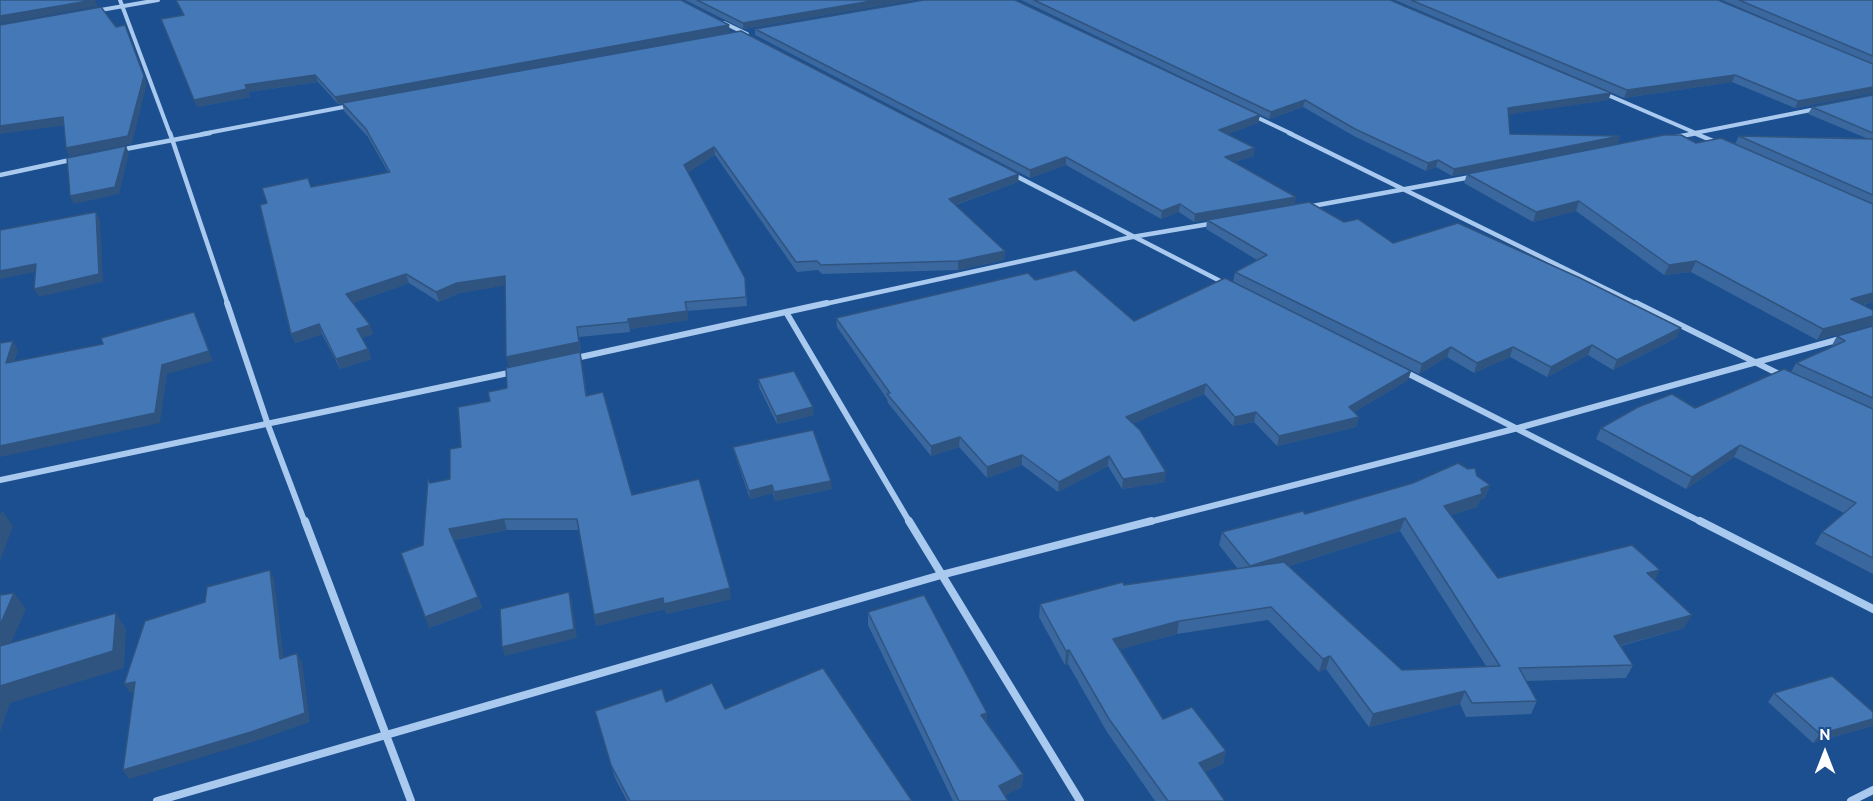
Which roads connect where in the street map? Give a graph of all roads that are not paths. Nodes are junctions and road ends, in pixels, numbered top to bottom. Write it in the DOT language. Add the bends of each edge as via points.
graph roads {
  1 [pos="158,0"];
  2 [pos="121,3"];
  3 [pos="89,12"];
  4 [pos="716,19"];
  5 [pos="756,31"];
  6 [pos="745,33"];
  7 [pos="733,35"];
  8 [pos="756,38"];
  9 [pos="1599,92"];
  10 [pos="359,105"];
  11 [pos="1818,108"];
  12 [pos="1246,113"];
  13 [pos="1696,133"];
  14 [pos="1673,137"];
  15 [pos="172,139"];
  16 [pos="1727,147"];
  17 [pos="115,151"];
  18 [pos="80,158"];
  19 [pos="1006,171"];
  20 [pos="0,175"];
  21 [pos="1477,176"];
  22 [pos="1407,190"];
  23 [pos="1304,207"];
  24 [pos="1224,221"];
  25 [pos="1132,237"];
  26 [pos="1228,285"];
  27 [pos="786,312"];
  28 [pos="1851,336"];
  29 [pos="568,360"];
  30 [pos="1754,363"];
  31 [pos="522,370"];
  32 [pos="1400,370"];
  33 [pos="1786,378"];
  34 [pos="268,425"];
  35 [pos="1518,428"];
  36 [pos="0,480"];
  37 [pos="941,575"];
  38 [pos="1873,609"];
  39 [pos="387,735"];
  40 [pos="1873,790"];
  41 [pos="157,801"];
  42 [pos="411,801"];
  43 [pos="1080,801"];
  44 [pos="1851,801"];
  1 -- 2 [label="street"];
  2 -- 3 [label="street"];
  2 -- 15 [label="street"];
  4 -- 6 [label="street"];
  5 -- 6 [label="street"];
  6 -- 7 [label="street"];
  6 -- 8 [label="street"];
  9 -- 13 [label="street"];
  10 -- 15 [label="street"];
  11 -- 13 [label="street"];
  12 -- 22 [label="street"];
  13 -- 14 [label="street"];
  13 -- 16 [label="street"];
  15 -- 17 [label="street"];
  15 -- 34 [label="street"];
  18 -- 20 [label="street"];
  19 -- 25 [label="street"];
  21 -- 22 [label="street"];
  22 -- 23 [label="street"];
  22 -- 30 [label="street"];
  24 -- 25 [label="street"];
  25 -- 26 [label="street"];
  25 -- 27 [label="street"];
  27 -- 29 [label="street"];
  27 -- 37 [label="street"];
  28 -- 30 [label="street"];
  30 -- 33 [label="street"];
  30 -- 35 [label="street"];
  31 -- 34 [label="street"];
  32 -- 35 [label="street"];
  34 -- 36 [label="street"];
  34 -- 39 [label="street"];
  35 -- 37 [label="street"];
  35 -- 38 [label="street"];
  37 -- 39 [label="street"];
  37 -- 43 [label="street"];
  39 -- 41 [label="street"];
  39 -- 42 [label="street"];
  40 -- 44 [label="street"];
}
